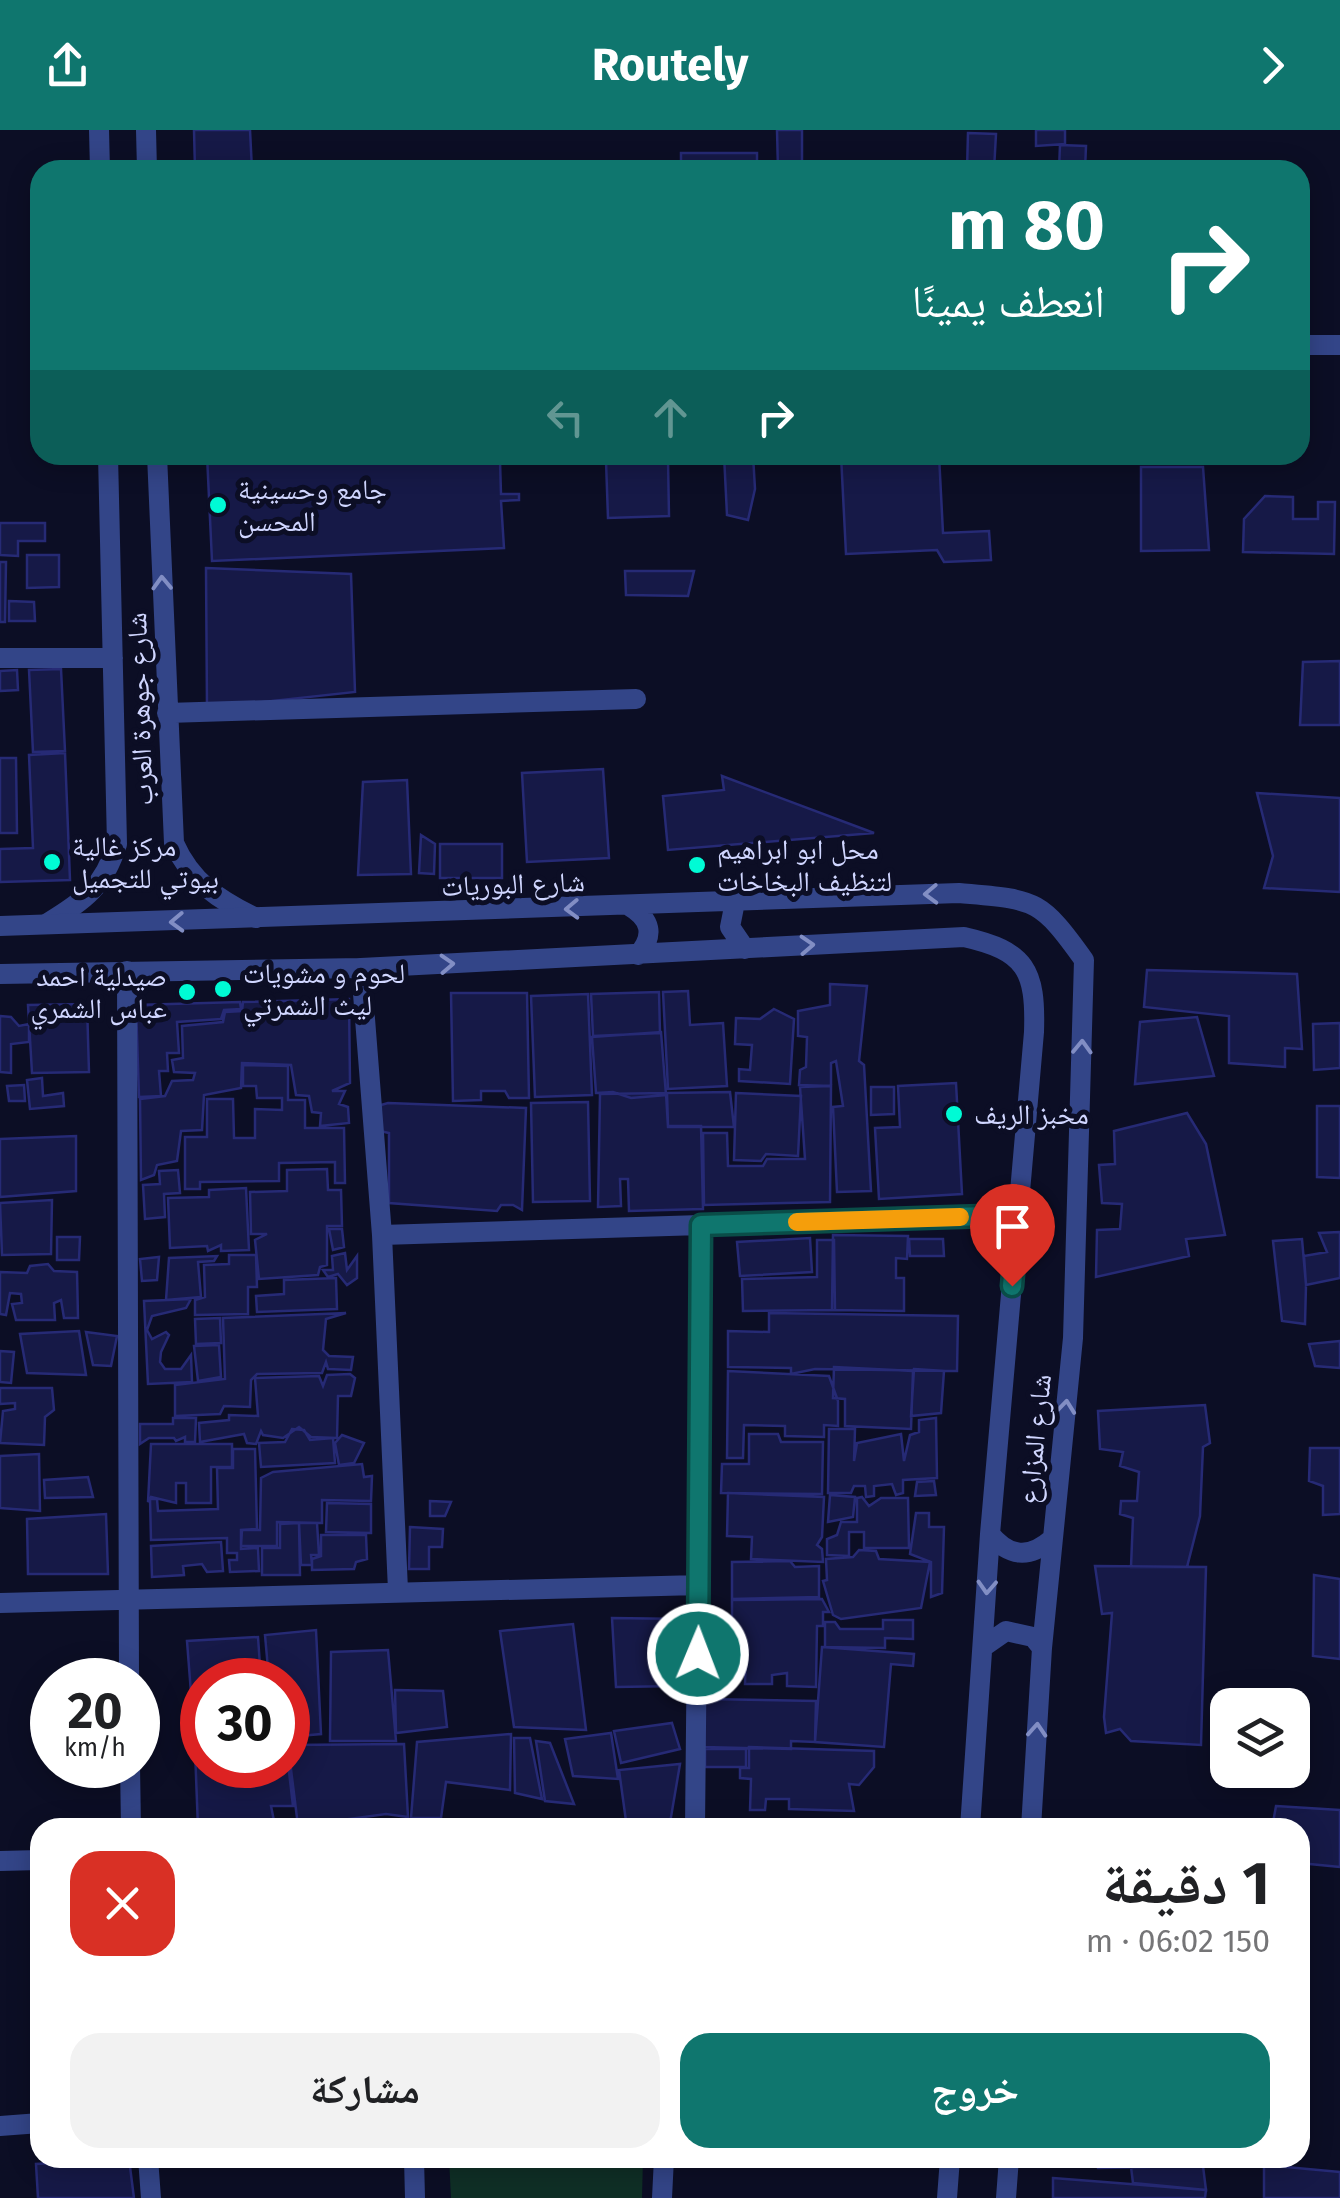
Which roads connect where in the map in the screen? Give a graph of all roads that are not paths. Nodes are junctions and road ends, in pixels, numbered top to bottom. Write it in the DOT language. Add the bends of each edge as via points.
graph roads {
  1 [pos="100,130"];
  2 [pos="146,130"];
  3 [pos="100,160"];
  4 [pos="147,160"];
  5 [pos="1310,345"];
  6 [pos="1340,345"];
  7 [pos="108,465"];
  8 [pos="157,465"];
  9 [pos="0,658"];
  10 [pos="113,658"];
  11 [pos="636,699"];
  12 [pos="166,713"];
  13 [pos="1028,899"];
  14 [pos="735,902"];
  15 [pos="629,906"];
  16 [pos="258,919"];
  17 [pos="46,924"];
  18 [pos="0,926"];
  19 [pos="745,949"];
  20 [pos="638,955"];
  21 [pos="361,968"];
  22 [pos="127,971"];
  23 [pos="0,974"];
  24 [pos="1018,1215"];
  25 [pos="701,1225"];
  26 [pos="382,1235"];
  27 [pos="990,1534"];
  28 [pos="1052,1539"];
  29 [pos="699,1585"];
  30 [pos="398,1590"];
  31 [pos="128,1596"];
  32 [pos="0,1603"];
  33 [pos="983,1647"];
  34 [pos="1042,1648"];
  35 [pos="129,1658"];
  36 [pos="130,1788"];
  37 [pos="131,1818"];
  38 [pos="694,1818"];
  39 [pos="970,1818"];
  40 [pos="1031,1818"];
  41 [pos="30,1860"];
  42 [pos="0,1861"];
  43 [pos="30,2124"];
  44 [pos="0,2126"];
  45 [pos="149,2168"];
  46 [pos="414,2168"];
  47 [pos="664,2168"];
  48 [pos="949,2168"];
  49 [pos="1008,2168"];
  50 [pos="151,2198"];
  51 [pos="415,2198"];
  52 [pos="662,2198"];
  53 [pos="947,2198"];
  54 [pos="1006,2198"];
  1 -- 3 [label="street"];
  2 -- 4 [label="street"];
  5 -- 6 [label="street"];
  7 -- 10 [label="street, شارع جوهرة العرب"];
  12 -- 8 [label="street, شارع جوهرة العرب, one-way"];
  9 -- 10 [label="street"];
  10 -- 17 [label="street, شارع جوهرة العرب" via="118,844 91,897"];
  11 -- 12 [label="street"];
  12 -- 16 [label="street, شارع جوهرة العرب" via="174,844 203,887"];
  13 -- 14 [label="street, شارع البوريات, one-way" via="959,893"];
  28 -- 13 [label="street, شارع المزارع, one-way" via="1073,1338 1084,960 1054,917"];
  14 -- 15 [label="street, شارع البوريات"];
  14 -- 19 [label="street" via="730,928"];
  15 -- 16 [label="street, شارع البوريات, one-way"];
  15 -- 20 [label="street" via="650,928"];
  16 -- 17 [label="street, شارع البوريات, one-way"];
  17 -- 18 [label="street, شارع البوريات"];
  19 -- 20 [label="street"];
  19 -- 24 [label="street, شارع المزارع, one-way" via="964,937 1000,946 1026,966 1035,995"];
  21 -- 20 [label="street, one-way"];
  21 -- 22 [label="street"];
  21 -- 26 [label="street"];
  22 -- 23 [label="street"];
  22 -- 31 [label="street"];
  24 -- 25 [label="street"];
  24 -- 27 [label="street, شارع المزارع"];
  25 -- 26 [label="street"];
  25 -- 29 [label="street"];
  26 -- 30 [label="street"];
  27 -- 28 [label="street" via="1020,1554"];
  27 -- 33 [label="street, شارع المزارع, one-way"];
  28 -- 34 [label="street, شارع المزارع"];
  29 -- 30 [label="street"];
  29 -- 38 [label="street"];
  30 -- 31 [label="street"];
  31 -- 32 [label="street"];
  31 -- 35 [label="street"];
  33 -- 34 [label="street" via="1006,1631 1033,1638"];
  33 -- 39 [label="street, شارع المزارع"];
  40 -- 34 [label="street, شارع المزارع, one-way"];
  36 -- 37 [label="street"];
  41 -- 42 [label="street"];
  43 -- 44 [label="street"];
  45 -- 50 [label="street"];
  46 -- 51 [label="street"];
  47 -- 52 [label="street"];
  48 -- 53 [label="street"];
  49 -- 54 [label="street"];
}
